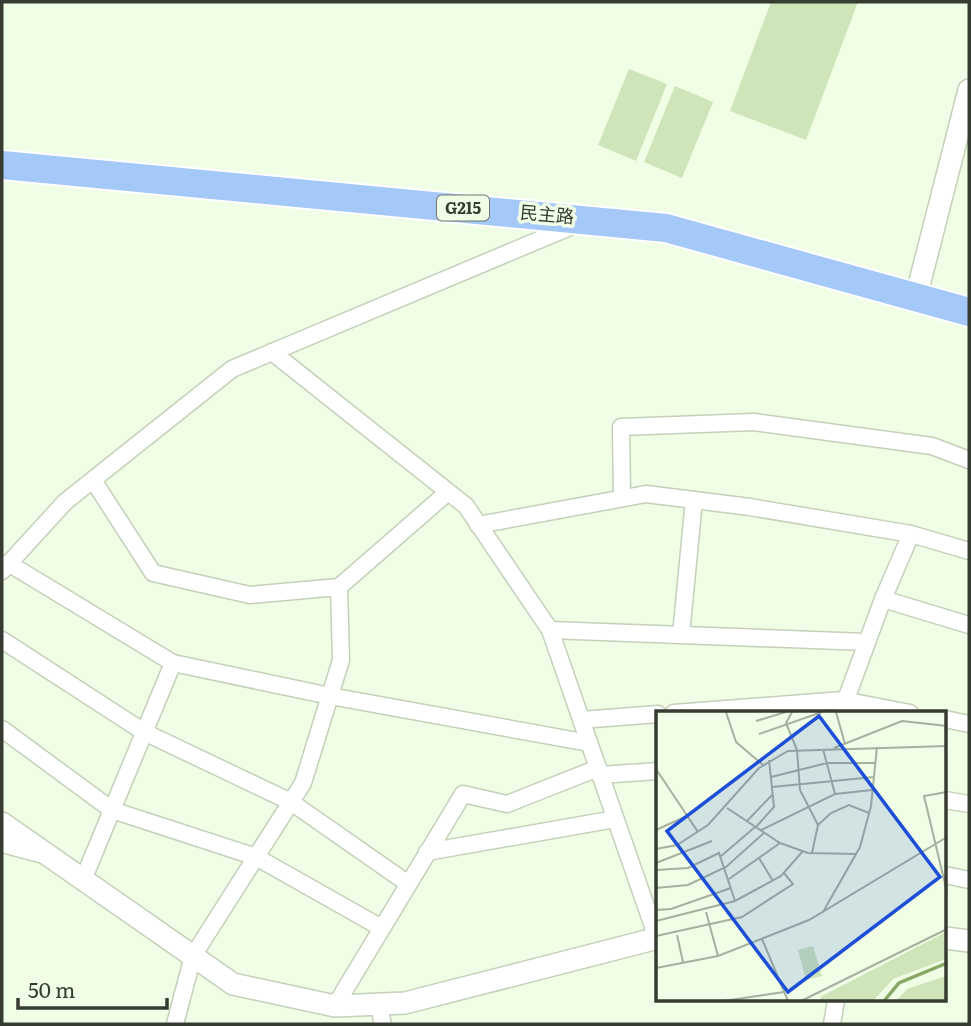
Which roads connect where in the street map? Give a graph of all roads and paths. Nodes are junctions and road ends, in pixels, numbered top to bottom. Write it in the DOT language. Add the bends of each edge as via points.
graph roads {
  1 [pos="969,90"];
  2 [pos="2,165"];
  3 [pos="589,219"];
  4 [pos="916,297"];
  5 [pos="969,312"];
  6 [pos="272,352"];
  7 [pos="969,460"];
  8 [pos="93,480"];
  9 [pos="448,492"];
  10 [pos="622,498"];
  11 [pos="694,500"];
  12 [pos="478,525"];
  13 [pos="911,534"];
  14 [pos="969,551"];
  15 [pos="5,567"];
  16 [pos="339,587"];
  17 [pos="883,598"];
  18 [pos="969,625"];
  19 [pos="550,630"];
  20 [pos="681,635"];
  21 [pos="2,640"];
  22 [pos="866,642"];
  23 [pos="173,663"];
  24 [pos="330,695"];
  25 [pos="842,706"];
  26 [pos="722,711"];
  27 [pos="891,711"];
  28 [pos="656,714"];
  29 [pos="946,719"];
  30 [pos="581,720"];
  31 [pos="969,724"];
  32 [pos="2,729"];
  33 [pos="144,733"];
  34 [pos="589,743"];
  35 [pos="599,771"];
  36 [pos="656,771"];
  37 [pos="946,800"];
  38 [pos="291,802"];
  39 [pos="969,804"];
  40 [pos="112,810"];
  41 [pos="615,819"];
  42 [pos="2,823"];
  43 [pos="2,844"];
  44 [pos="427,852"];
  45 [pos="51,858"];
  46 [pos="256,858"];
  47 [pos="946,875"];
  48 [pos="83,880"];
  49 [pos="969,880"];
  50 [pos="407,883"];
  51 [pos="380,928"];
  52 [pos="656,935"];
  53 [pos="656,938"];
  54 [pos="946,938"];
  55 [pos="969,941"];
  56 [pos="193,956"];
  57 [pos="835,1002"];
  58 [pos="335,1006"];
  59 [pos="380,1014"];
  60 [pos="837,1023"];
  61 [pos="175,1024"];
  1 -- 4 [label="street"];
  2 -- 3 [label="highway, 民主路 / G215"];
  3 -- 4 [label="highway, 民主路 / G215" via="666,228"];
  3 -- 6 [label="street"];
  4 -- 5 [label="highway, G215"];
  6 -- 8 [label="street" via="232,369"];
  6 -- 9 [label="street"];
  7 -- 10 [label="street" via="932,446 754,422 621,427"];
  8 -- 15 [label="street" via="65,502"];
  8 -- 16 [label="street" via="153,573 250,595"];
  9 -- 12 [label="street" via="466,506"];
  9 -- 16 [label="street"];
  10 -- 11 [label="street" via="646,494"];
  10 -- 12 [label="street"];
  11 -- 13 [label="street"];
  11 -- 20 [label="street"];
  12 -- 19 [label="street"];
  13 -- 14 [label="street"];
  13 -- 17 [label="street"];
  15 -- 23 [label="street"];
  16 -- 24 [label="street" via="341,660"];
  17 -- 18 [label="street"];
  17 -- 22 [label="street"];
  19 -- 20 [label="street"];
  19 -- 30 [label="street"];
  20 -- 22 [label="street"];
  21 -- 33 [label="street"];
  22 -- 25 [label="street"];
  23 -- 24 [label="street"];
  23 -- 33 [label="street"];
  24 -- 34 [label="street"];
  24 -- 38 [label="street" via="303,783"];
  25 -- 26 [label="street"];
  25 -- 27 [label="street"];
  28 -- 30 [label="street"];
  29 -- 31 [label="street"];
  30 -- 34 [label="street"];
  32 -- 40 [label="street"];
  33 -- 38 [label="street"];
  33 -- 40 [label="street"];
  34 -- 35 [label="street"];
  35 -- 36 [label="street"];
  35 -- 41 [label="street"];
  35 -- 44 [label="street" via="507,804 463,794"];
  37 -- 39 [label="street"];
  38 -- 46 [label="street"];
  38 -- 50 [label="street"];
  40 -- 46 [label="street"];
  40 -- 48 [label="street"];
  41 -- 44 [label="street"];
  41 -- 52 [label="street"];
  42 -- 45 [label="street"];
  43 -- 45 [label="street"];
  44 -- 50 [label="street"];
  45 -- 48 [label="street"];
  46 -- 51 [label="street"];
  46 -- 56 [label="street"];
  47 -- 49 [label="street"];
  48 -- 56 [label="street"];
  50 -- 51 [label="street"];
  51 -- 58 [label="street"];
  53 -- 59 [label="street" via="405,1003"];
  54 -- 55 [label="street"];
  56 -- 58 [label="street" via="233,984"];
  56 -- 61 [label="street"];
  57 -- 60 [label="street"];
  58 -- 59 [label="street"];
}
